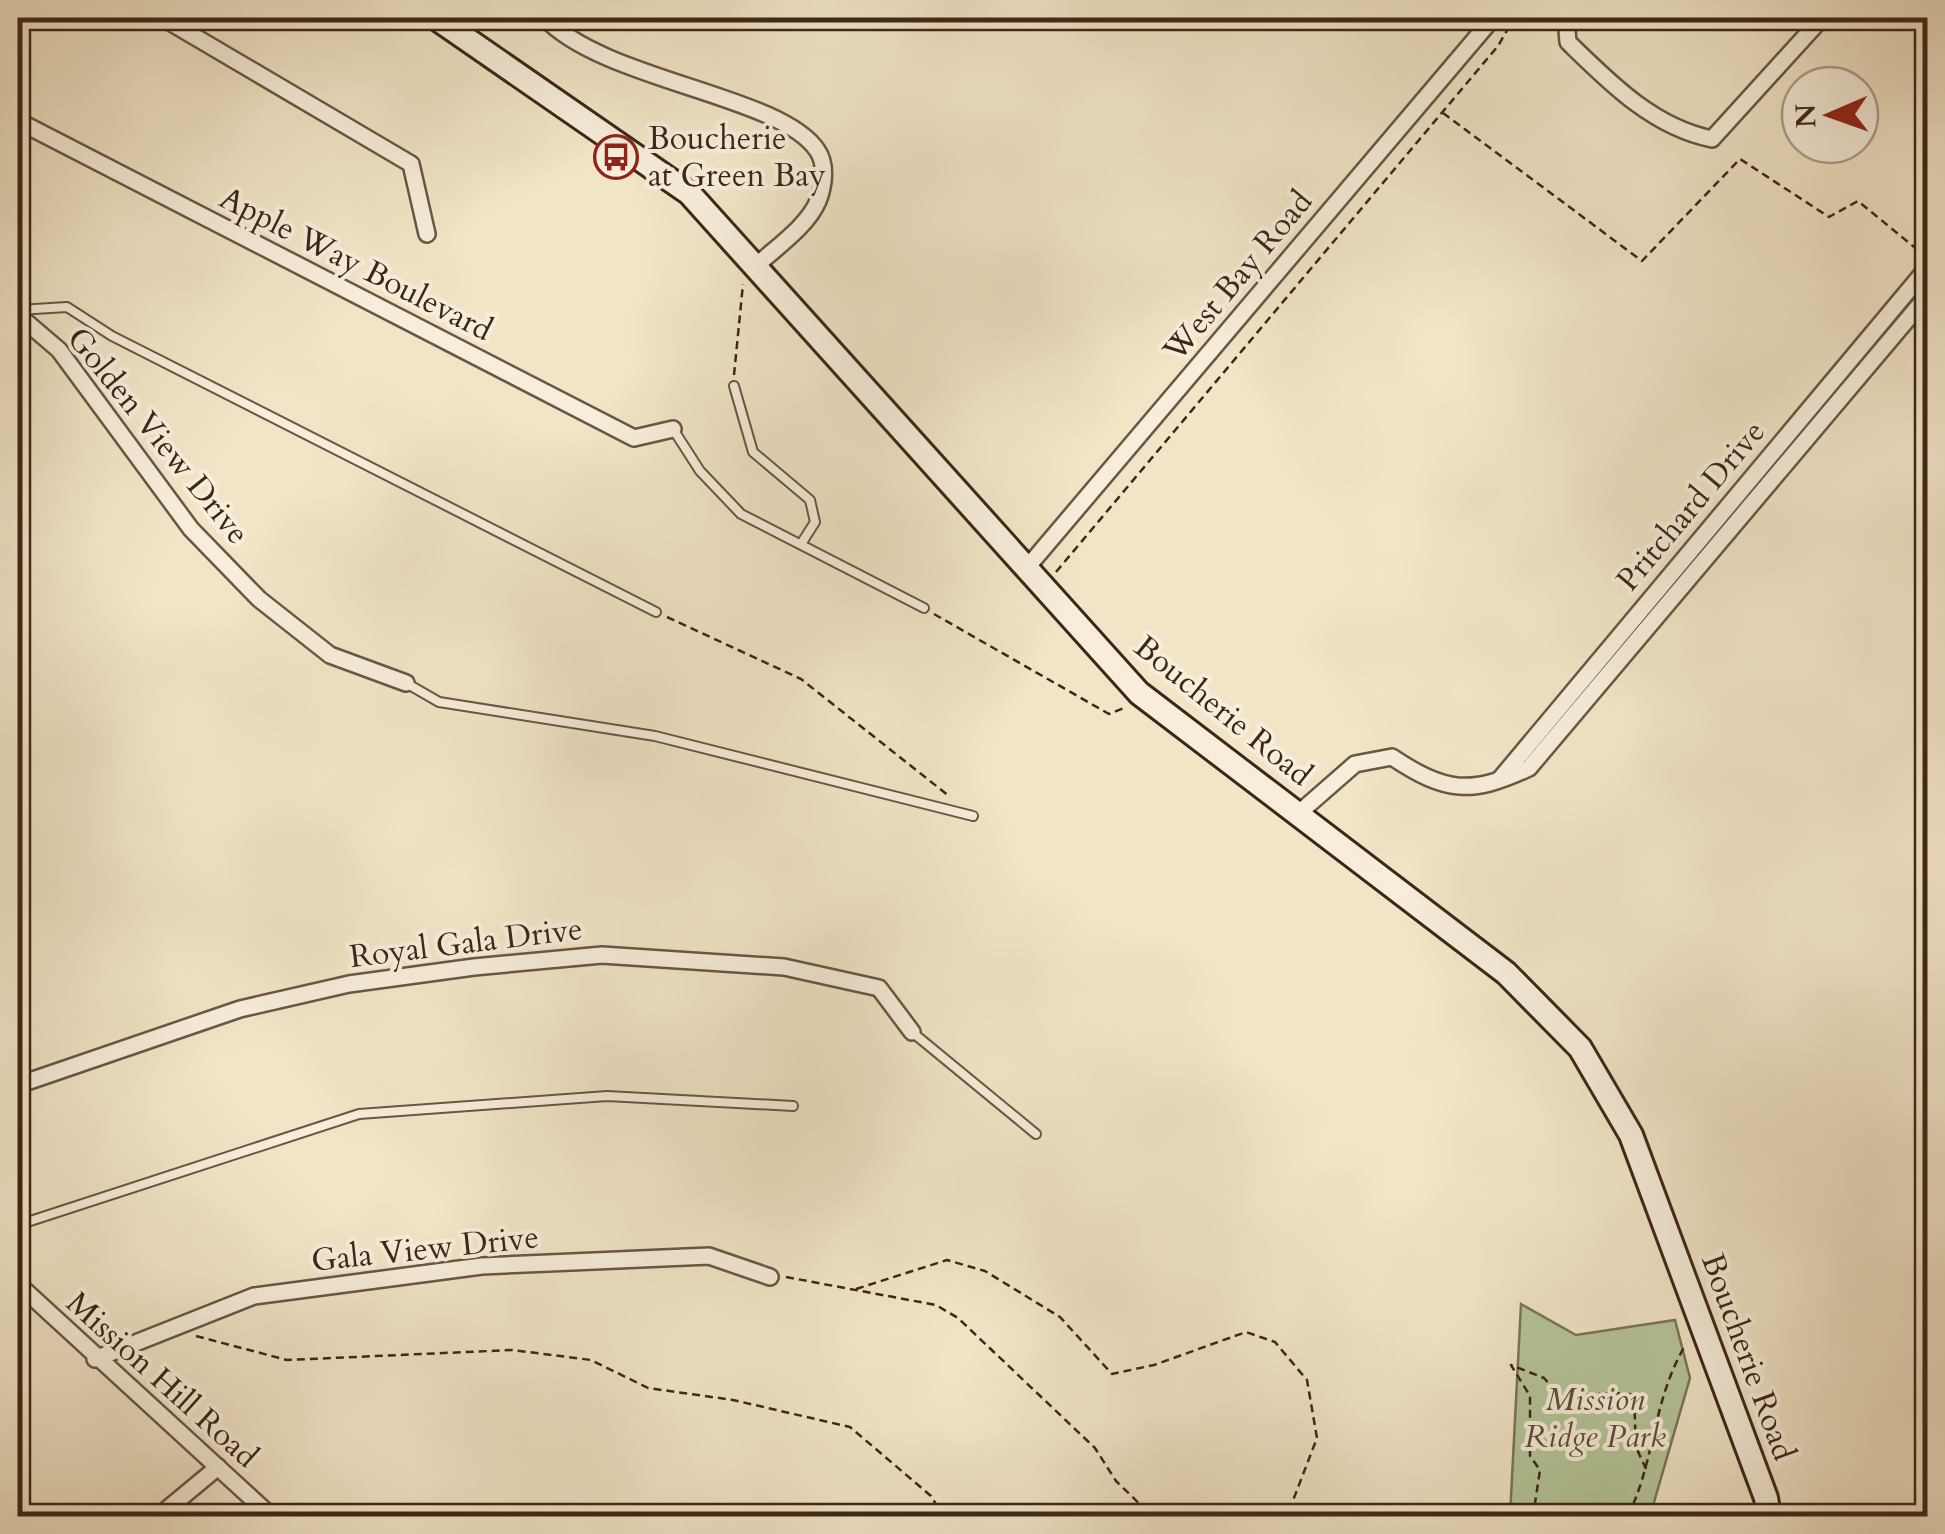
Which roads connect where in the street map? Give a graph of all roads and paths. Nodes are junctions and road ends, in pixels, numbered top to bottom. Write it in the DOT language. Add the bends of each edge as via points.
graph roads {
  1 [pos="163,18"];
  2 [pos="436,18"];
  3 [pos="545,18"];
  4 [pos="1493,18"];
  5 [pos="1514,18"];
  6 [pos="1566,18"];
  7 [pos="1822,18"];
  8 [pos="1424,99"];
  9 [pos="1442,112"];
  10 [pos="18,121"];
  11 [pos="428,234"];
  12 [pos="1928,258"];
  13 [pos="755,267"];
  14 [pos="1928,267"];
  15 [pos="1928,295"];
  16 [pos="18,312"];
  17 [pos="734,386"];
  18 [pos="673,430"];
  19 [pos="800,544"];
  20 [pos="1026,570"];
  21 [pos="1042,589"];
  22 [pos="924,608"];
  23 [pos="656,612"];
  24 [pos="406,683"];
  25 [pos="1140,693"];
  26 [pos="1498,782"];
  27 [pos="1298,813"];
  28 [pos="973,816"];
  29 [pos="912,1032"];
  30 [pos="18,1086"];
  31 [pos="792,1106"];
  32 [pos="1036,1134"];
  33 [pos="18,1225"];
  34 [pos="770,1277"];
  35 [pos="18,1284"];
  36 [pos="856,1290"];
  37 [pos="1700,1320"];
  38 [pos="170,1329"];
  39 [pos="95,1359"];
  40 [pos="218,1466"];
  41 [pos="1646,1469"];
  42 [pos="265,1514"];
  43 [pos="159,1516"];
  44 [pos="944,1516"];
  45 [pos="1152,1516"];
  46 [pos="1288,1516"];
  47 [pos="1544,1516"];
  48 [pos="1628,1516"];
  49 [pos="1769,1516"];
  1 -- 11 [label="street" via="412,164"];
  2 -- 13 [label="main road, Boucherie Road" via="689,193"];
  3 -- 13 [label="street" via="629,68 791,128 817,150 825,171 819,200"];
  4 -- 8 [label="street, West Bay Road"];
  5 -- 9 [label="path"];
  6 -- 7 [label="street" via="1568,42 1619,92 1684,133 1712,139"];
  8 -- 9 [label="path"];
  8 -- 20 [label="street, West Bay Road"];
  9 -- 12 [label="path" via="1642,260 1740,159 1829,217 1858,201"];
  9 -- 21 [label="path"];
  10 -- 18 [label="street, Apple Way Boulevard" via="634,438"];
  13 -- 17 [label="path" via="741,287"];
  13 -- 20 [label="main road, Boucherie Road"];
  14 -- 26 [label="street, Pritchard Drive"];
  15 -- 26 [label="street, Pritchard Drive" via="1530,768"];
  16 -- 23 [label="lane" via="67,307 112,336"];
  16 -- 24 [label="street, Golden View Drive" via="59,350 191,529 259,599 330,655"];
  17 -- 19 [label="lane" via="754,452 810,500 815,522"];
  18 -- 19 [label="lane" via="741,514"];
  19 -- 22 [label="lane"];
  20 -- 21 [label="main road, Boucherie Road"];
  21 -- 25 [label="main road, Boucherie Road"];
  22 -- 25 [label="path" via="1109,714"];
  23 -- 28 [label="path" via="801,679"];
  24 -- 28 [label="lane" via="439,702 655,736"];
  25 -- 27 [label="main road, Boucherie Road"];
  26 -- 27 [label="street, Pritchard Drive" via="1459,789 1424,779 1392,758 1355,764"];
  27 -- 37 [label="main road, Boucherie Road" via="1506,973 1580,1048 1630,1136"];
  29 -- 30 [label="street, Royal Gala Drive" via="879,988 784,968 602,955 349,984 240,1009"];
  29 -- 32 [label="lane"];
  31 -- 33 [label="lane" via="606,1096 360,1114"];
  34 -- 36 [label="path"];
  34 -- 38 [label="street, Gala View Drive" via="709,1256 482,1266 254,1296"];
  35 -- 39 [label="street, Mission Hill Road"];
  36 -- 45 [label="path" via="936,1304 958,1318 1060,1412"];
  36 -- 46 [label="path" via="947,1260 985,1272 1060,1318 1112,1374 1246,1332 1276,1342 1307,1380 1317,1438"];
  37 -- 41 [label="path" via="1666,1378"];
  37 -- 49 [label="main road, Boucherie Road"];
  38 -- 39 [label="street, Gala View Drive"];
  38 -- 44 [label="path" via="287,1360 512,1350 591,1360 648,1388 850,1428 932,1496"];
  39 -- 40 [label="street, Mission Hill Road"];
  40 -- 42 [label="street, Mission Hill Road"];
  40 -- 43 [label="street"];
  41 -- 47 [label="path" via="1636,1446 1634,1395 1560,1395 1544,1378 1512,1365 1530,1396 1530,1456 1540,1470 1534,1503"];
  41 -- 48 [label="path"];
}
